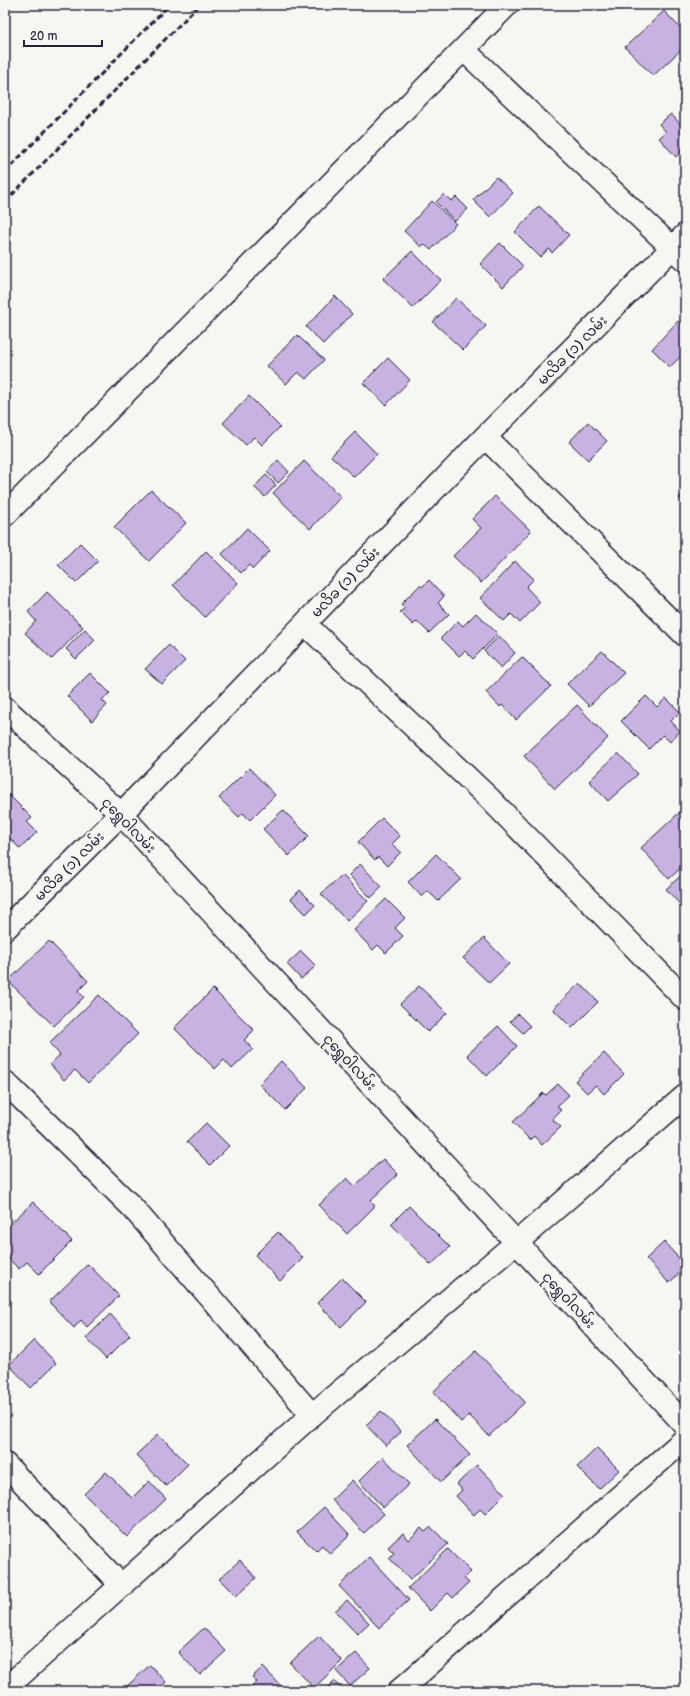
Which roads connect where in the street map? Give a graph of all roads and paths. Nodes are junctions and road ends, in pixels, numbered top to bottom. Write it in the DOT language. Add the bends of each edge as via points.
graph roads {
  1 [pos="507,5"];
  2 [pos="464,50"];
  3 [pos="681,247"];
  4 [pos="486,437"];
  5 [pos="5,515"];
  6 [pos="305,624"];
  7 [pos="685,635"];
  8 [pos="5,708"];
  9 [pos="121,814"];
  10 [pos="5,929"];
  11 [pos="685,999"];
  12 [pos="5,1082"];
  13 [pos="685,1096"];
  14 [pos="516,1243"];
  15 [pos="312,1415"];
  16 [pos="685,1425"];
  17 [pos="685,1439"];
  18 [pos="5,1464"];
  19 [pos="122,1586"];
  20 [pos="5,1689"];
  21 [pos="399,1691"];
  1 -- 2 [label="street"];
  2 -- 3 [label="street"];
  2 -- 5 [label="street"];
  3 -- 4 [label="street, မလိခ (၁) လမ်း"];
  4 -- 6 [label="street, မလိခ (၁) လမ်း"];
  4 -- 7 [label="street"];
  6 -- 9 [label="street, မလိခ (၁) လမ်း"];
  6 -- 11 [label="street" via="489,798"];
  8 -- 9 [label="street, ငုရွှေဝါလမ်း"];
  9 -- 10 [label="street, မလိခ (၁) လမ်း"];
  9 -- 14 [label="street, ငုရွှေဝါလမ်း"];
  12 -- 15 [label="street" via="132,1207"];
  13 -- 14 [label="street"];
  14 -- 15 [label="street"];
  14 -- 16 [label="street, ငုရွှေဝါလမ်း"];
  15 -- 19 [label="street"];
  17 -- 21 [label="street"];
  18 -- 19 [label="street"];
  19 -- 20 [label="street"];
}
